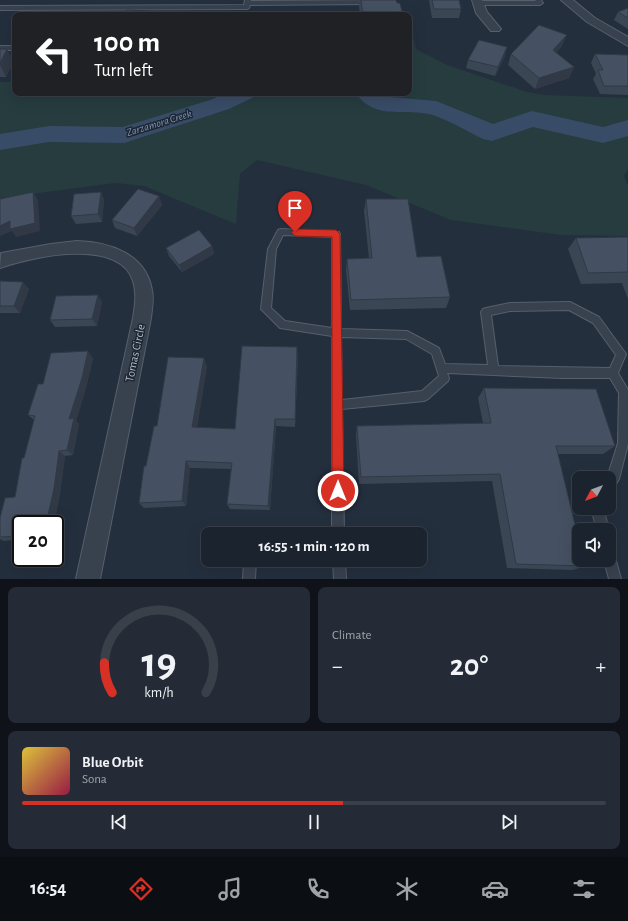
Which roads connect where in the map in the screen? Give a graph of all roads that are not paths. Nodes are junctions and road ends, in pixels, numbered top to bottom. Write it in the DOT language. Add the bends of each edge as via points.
graph roads {
  1 [pos="6,0"];
  2 [pos="538,0"];
  3 [pos="566,0"];
  4 [pos="248,1"];
  5 [pos="380,2"];
  6 [pos="478,2"];
  7 [pos="0,9"];
  8 [pos="495,30"];
  9 [pos="628,42"];
  10 [pos="0,48"];
  11 [pos="12,48"];
  12 [pos="0,261"];
  13 [pos="337,333"];
  14 [pos="441,368"];
  15 [pos="493,369"];
  16 [pos="613,373"];
  17 [pos="626,392"];
  18 [pos="337,405"];
  19 [pos="624,455"];
  20 [pos="616,473"];
  21 [pos="338,527"];
  22 [pos="250,567"];
  23 [pos="339,567"];
  24 [pos="612,567"];
  25 [pos="339,578"];
  26 [pos="88,579"];
  27 [pos="249,579"];
  28 [pos="615,579"];
  1 -- 7 [label="lane"];
  2 -- 6 [label="lane" via="540,3"];
  3 -- 9 [label="street" via="591,20"];
  4 -- 5 [label="lane"];
  4 -- 7 [label="lane" via="247,7"];
  6 -- 8 [label="street" via="482,13"];
  10 -- 11 [label="lane"];
  12 -- 26 [label="street, Tomas Circle" via="78,247 107,251 125,259 136,268 144,290 142,318"];
  13 -- 13 [label="lane" via="336,234 281,232 272,249 266,309 283,325"];
  13 -- 14 [label="lane" via="407,336 436,351"];
  13 -- 18 [label="lane"];
  14 -- 15 [label="lane"];
  14 -- 18 [label="lane" via="444,378 424,396"];
  15 -- 16 [label="lane"];
  15 -- 16 [label="lane" via="486,312 510,307 570,306 596,320 621,354"];
  16 -- 17 [label="lane"];
  17 -- 19 [label="lane"];
  18 -- 21 [label="lane"];
  19 -- 20 [label="lane"];
  22 -- 27 [label="lane"];
  23 -- 25 [label="lane"];
  24 -- 28 [label="lane"];
}
